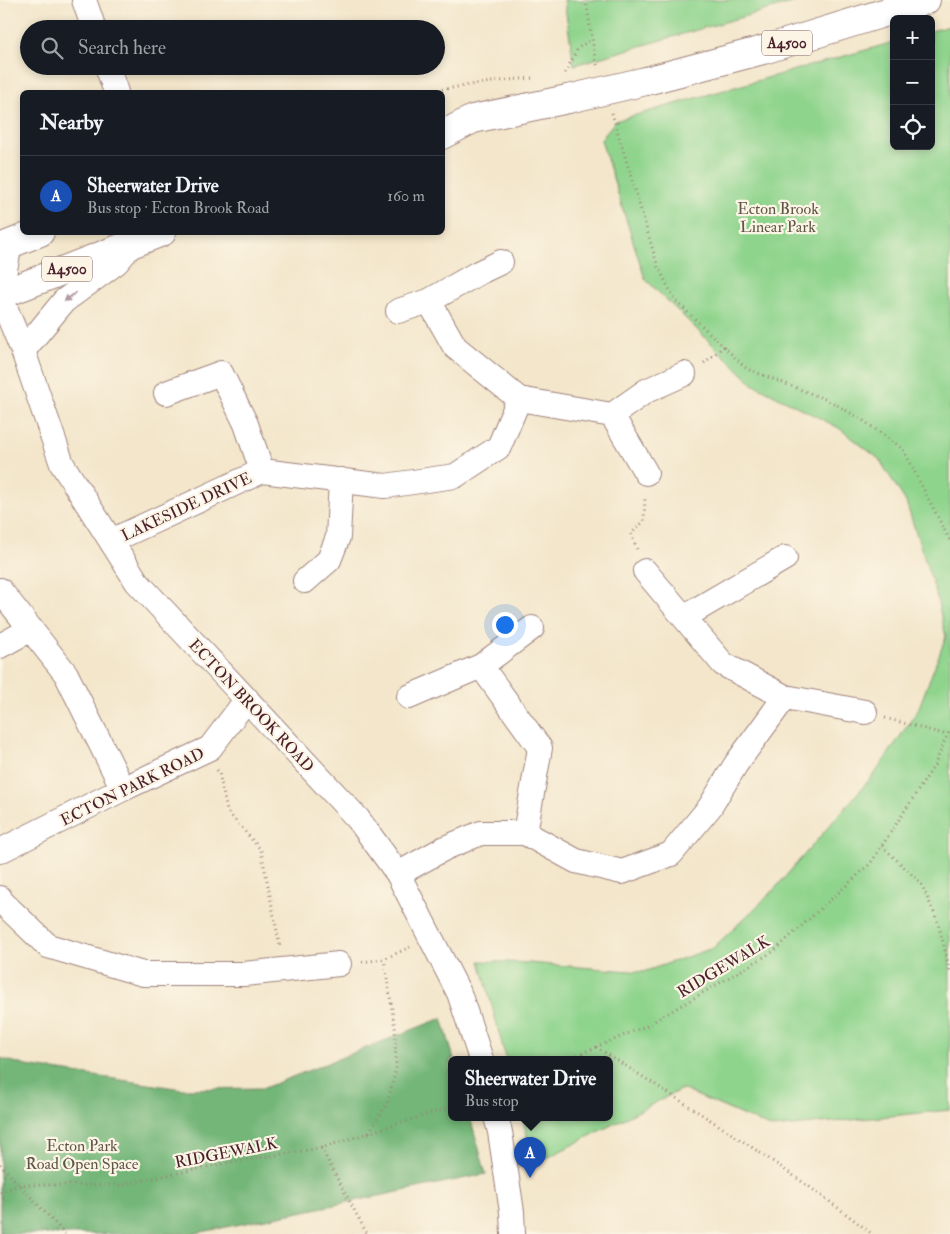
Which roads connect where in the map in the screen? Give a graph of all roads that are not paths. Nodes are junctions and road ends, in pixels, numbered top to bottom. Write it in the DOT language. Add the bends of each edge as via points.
graph roads {
  1 [pos="84,0"];
  2 [pos="926,0"];
  3 [pos="91,20"];
  4 [pos="110,75"];
  5 [pos="115,90"];
  6 [pos="445,115"];
  7 [pos="473,119"];
  8 [pos="445,133"];
  9 [pos="32,235"];
  10 [pos="148,235"];
  11 [pos="135,238"];
  12 [pos="5,246"];
  13 [pos="501,262"];
  14 [pos="0,295"];
  15 [pos="429,301"];
  16 [pos="398,311"];
  17 [pos="0,335"];
  18 [pos="23,351"];
  19 [pos="684,374"];
  20 [pos="166,394"];
  21 [pos="519,399"];
  22 [pos="612,415"];
  23 [pos="262,471"];
  24 [pos="646,473"];
  25 [pos="341,480"];
  26 [pos="111,541"];
  27 [pos="785,558"];
  28 [pos="645,571"];
  29 [pos="305,581"];
  30 [pos="0,590"];
  31 [pos="684,617"];
  32 [pos="532,628"];
  33 [pos="31,630"];
  34 [pos="0,646"];
  35 [pos="481,666"];
  36 [pos="409,697"];
  37 [pos="785,697"];
  38 [pos="247,699"];
  39 [pos="865,712"];
  40 [pos="123,789"];
  41 [pos="525,833"];
  42 [pos="0,851"];
  43 [pos="398,874"];
  44 [pos="0,898"];
  45 [pos="339,964"];
  46 [pos="480,1056"];
  47 [pos="498,1125"];
  48 [pos="513,1234"];
  1 -- 3 [label="street"];
  2 -- 7 [label="main road, A4500, bridge" via="763,50 646,81 565,88"];
  4 -- 5 [label="street"];
  6 -- 7 [label="main road, A4500"];
  7 -- 8 [label="main road, A4500"];
  9 -- 12 [label="main road, A4500"];
  10 -- 11 [label="main road, A4500"];
  11 -- 14 [label="main road, A4500"];
  11 -- 18 [label="street, one-way" via="117,262 64,301"];
  12 -- 14 [label="street"];
  13 -- 15 [label="street"];
  14 -- 18 [label="street, ECTON BROOK ROAD"];
  15 -- 16 [label="street"];
  15 -- 21 [label="street" via="455,347"];
  17 -- 18 [label="street"];
  18 -- 26 [label="street, ECTON BROOK ROAD" via="62,464"];
  19 -- 22 [label="street" via="646,391"];
  20 -- 23 [label="street, LAKESIDE DRIVE" via="221,373 246,424"];
  21 -- 22 [label="street"];
  21 -- 25 [label="street, LAKESIDE DRIVE" via="499,448 455,476 385,486"];
  22 -- 24 [label="street"];
  23 -- 25 [label="street, LAKESIDE DRIVE"];
  23 -- 26 [label="street, LAKESIDE DRIVE"];
  25 -- 29 [label="street" via="338,537 329,560"];
  26 -- 38 [label="street, ECTON BROOK ROAD" via="137,582"];
  27 -- 31 [label="street"];
  28 -- 31 [label="street"];
  30 -- 33 [label="street"];
  31 -- 37 [label="street" via="723,664"];
  32 -- 35 [label="street"];
  33 -- 34 [label="street"];
  33 -- 40 [label="street" via="66,674"];
  35 -- 36 [label="street"];
  35 -- 41 [label="street" via="540,748"];
  37 -- 39 [label="street"];
  37 -- 41 [label="street" via="736,764 710,807 671,854 622,872 576,861"];
  38 -- 40 [label="street, ECTON PARK ROAD" via="210,748"];
  38 -- 43 [label="street, ECTON BROOK ROAD" via="358,818"];
  40 -- 42 [label="street, ECTON PARK ROAD"];
  41 -- 43 [label="street" via="481,833"];
  43 -- 46 [label="street, ECTON BROOK ROAD" via="459,993"];
  44 -- 45 [label="street" via="48,946 143,974 244,974"];
  47 -- 48 [label="street"];
}
